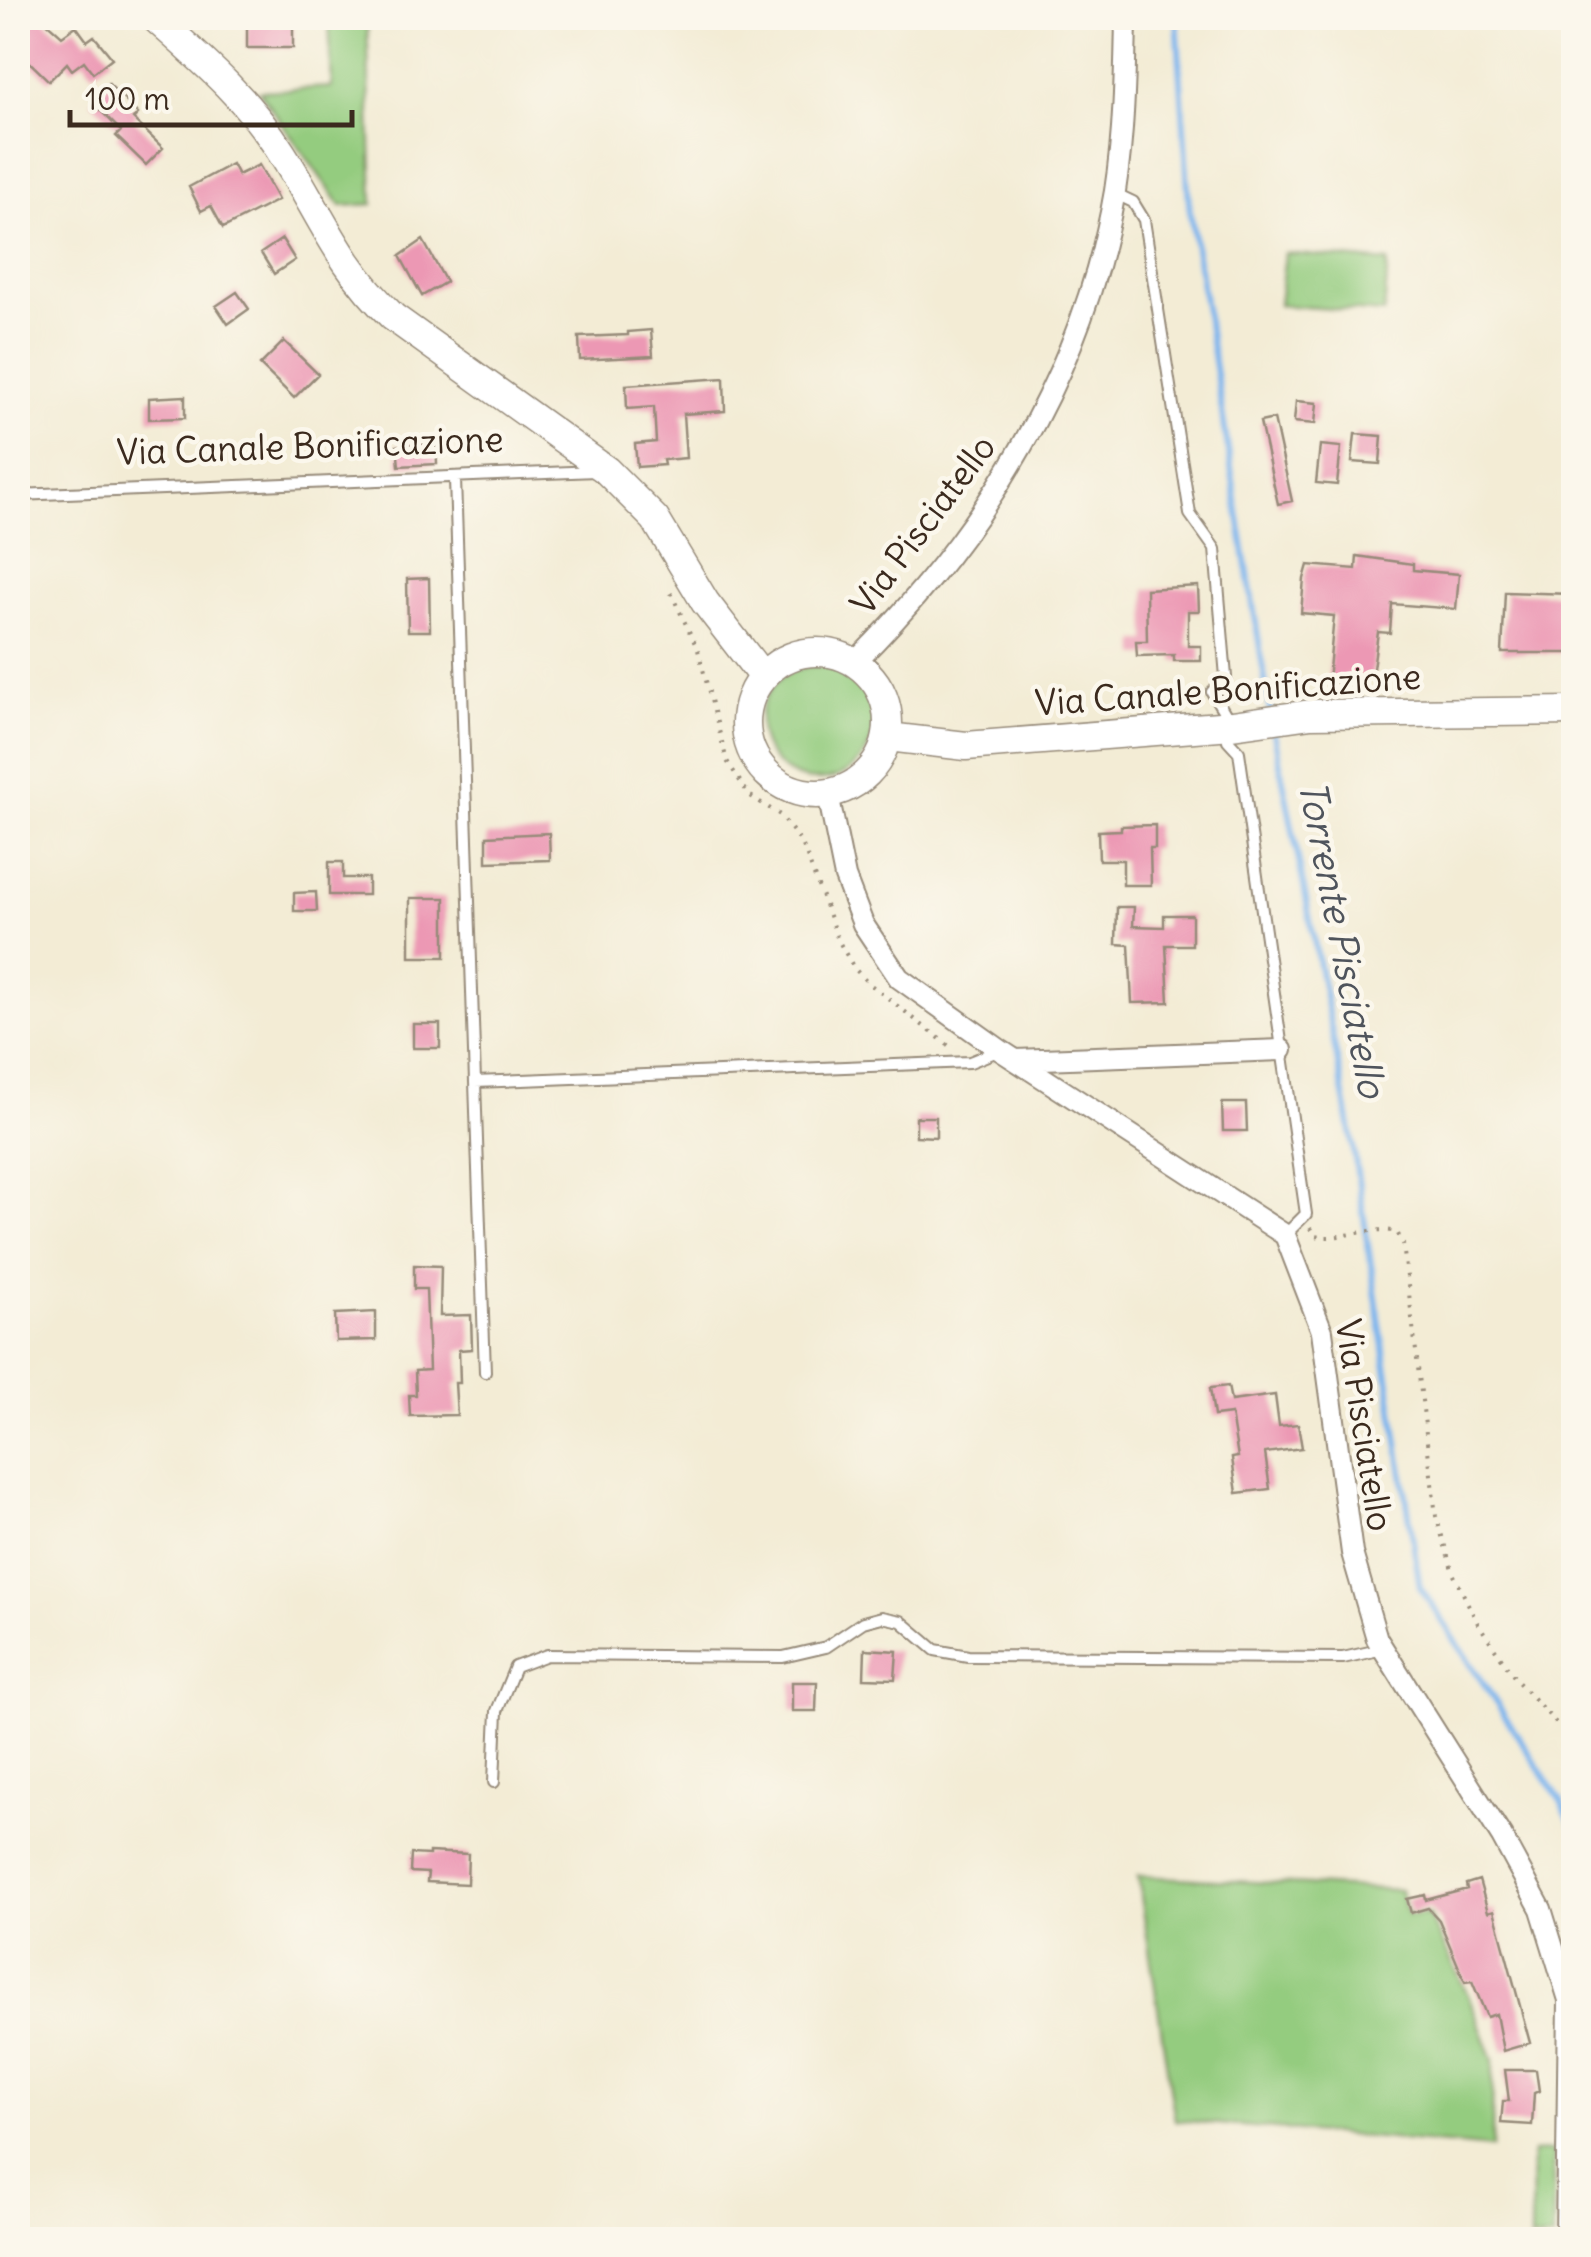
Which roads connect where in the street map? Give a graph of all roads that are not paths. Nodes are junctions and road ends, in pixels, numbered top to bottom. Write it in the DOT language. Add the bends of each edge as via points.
graph roads {
  1 [pos="154,18"];
  2 [pos="1126,18"];
  3 [pos="1114,193"];
  4 [pos="606,470"];
  5 [pos="455,478"];
  6 [pos="18,495"];
  7 [pos="855,662"];
  8 [pos="763,676"];
  9 [pos="1574,711"];
  10 [pos="1240,724"];
  11 [pos="888,738"];
  12 [pos="828,794"];
  13 [pos="1282,1050"];
  14 [pos="999,1056"];
  15 [pos="474,1082"];
  16 [pos="1284,1235"];
  17 [pos="485,1372"];
  18 [pos="1384,1648"];
  19 [pos="494,1782"];
  20 [pos="1566,2240"];
  1 -- 4 [label="street, Via Canale Bonificazione" via="257,116 370,296"];
  2 -- 3 [label="street, Via Pisciatello"];
  3 -- 7 [label="street, Via Pisciatello" via="1092,286 1026,443 930,579"];
  3 -- 10 [label="lane" via="1134,202 1144,220 1190,514 1215,549 1226,677 1212,692"];
  4 -- 5 [label="lane, Via Canale Bonificazione"];
  4 -- 8 [label="street, Via Canale Bonificazione" via="655,519 705,602"];
  5 -- 6 [label="lane, Via Canale Bonificazione"];
  5 -- 15 [label="lane"];
  7 -- 8 [label="street" via="806,653"];
  7 -- 11 [label="street" via="883,694"];
  8 -- 12 [label="street" via="746,716 755,758 786,788"];
  9 -- 10 [label="street, Via Canale Bonificazione" via="1311,714"];
  10 -- 11 [label="street, Via Canale Bonificazione" via="966,746"];
  10 -- 13 [label="lane" via="1228,740 1239,752"];
  11 -- 12 [label="street" via="873,769"];
  12 -- 14 [label="street" via="844,877 863,924 899,978"];
  13 -- 14 [label="street"];
  13 -- 16 [label="lane" via="1306,1214"];
  14 -- 15 [label="lane"];
  14 -- 16 [label="street"];
  15 -- 17 [label="lane"];
  16 -- 18 [label="street, Via Pisciatello" via="1322,1331 1352,1553"];
  18 -- 19 [label="lane" via="1343,1658 968,1656 934,1650 901,1621 882,1617 826,1647 783,1657 547,1656 515,1667 497,1711"];
  18 -- 20 [label="street, Via Pisciatello" via="1502,1837 1547,1927 1569,2000"];
}
